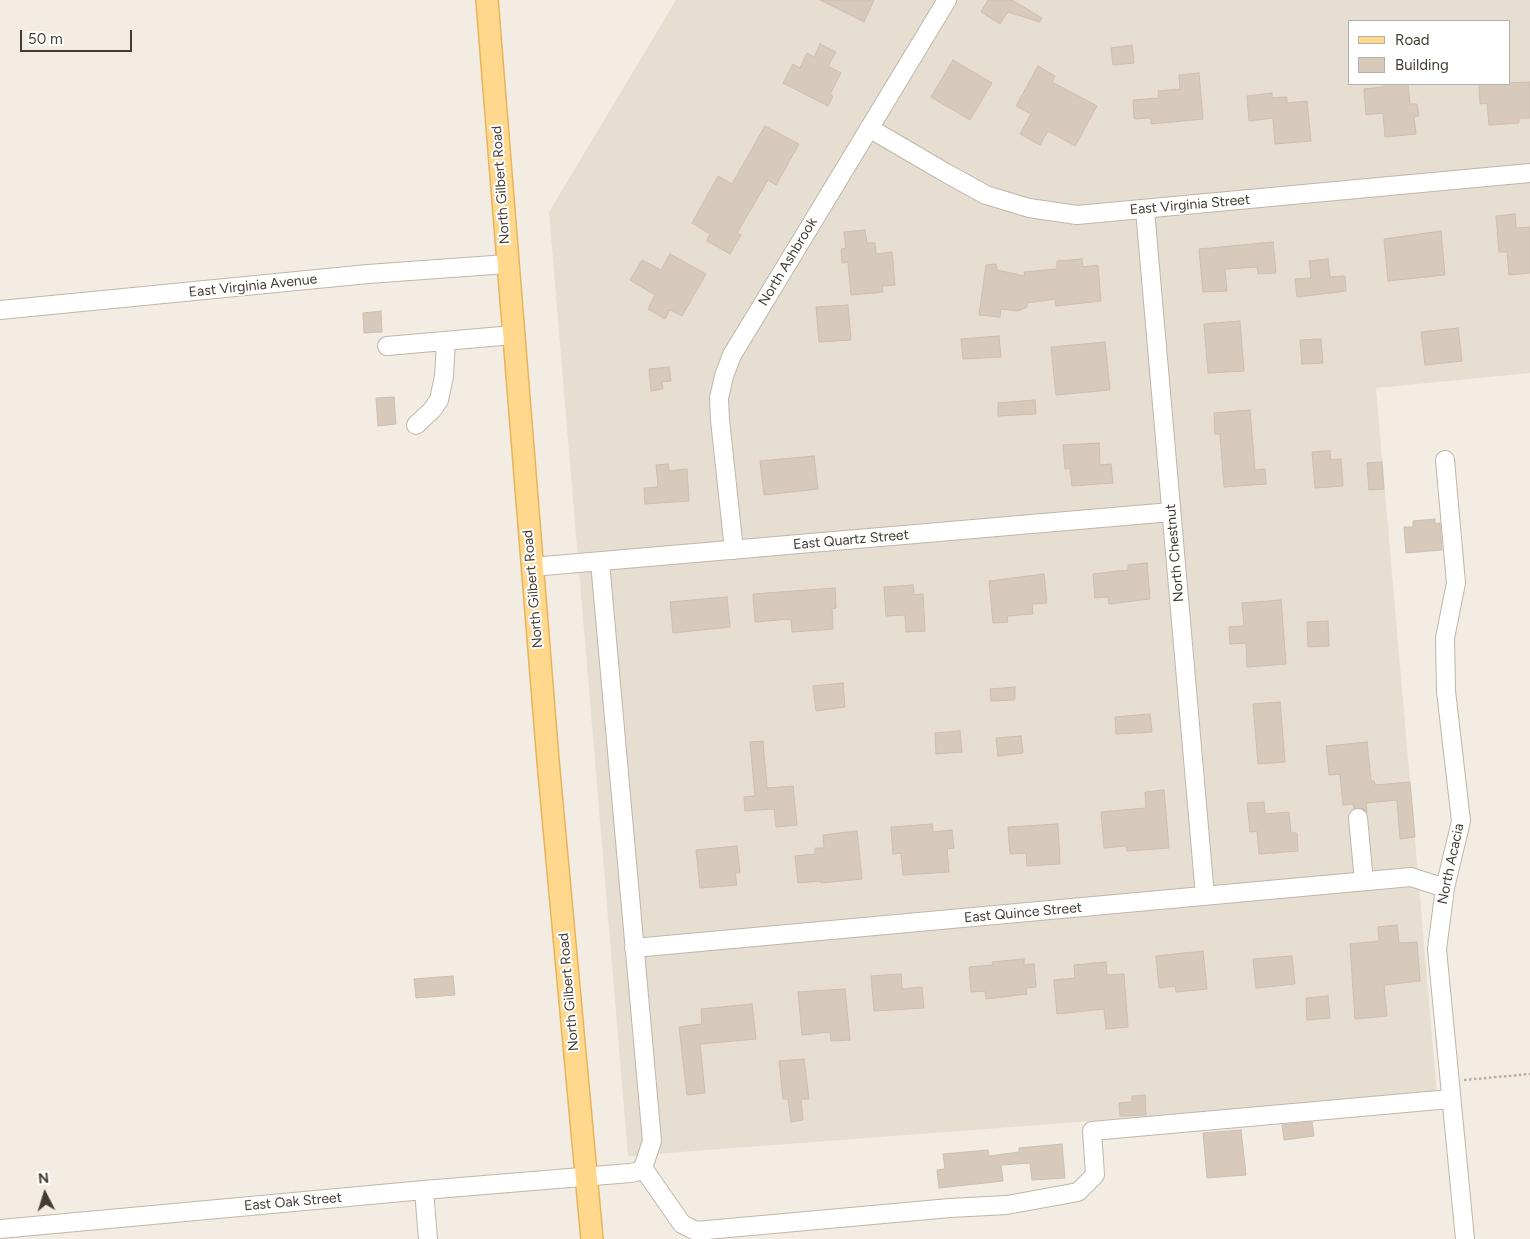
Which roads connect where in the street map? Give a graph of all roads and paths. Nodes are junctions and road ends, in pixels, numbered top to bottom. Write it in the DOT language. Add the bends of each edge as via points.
graph roads {
  1 [pos="487,0"];
  2 [pos="947,0"];
  3 [pos="869,128"];
  4 [pos="1530,173"];
  5 [pos="1144,210"];
  6 [pos="507,264"];
  7 [pos="0,310"];
  8 [pos="513,335"];
  9 [pos="446,341"];
  10 [pos="387,346"];
  11 [pos="416,425"];
  12 [pos="1445,460"];
  13 [pos="1171,512"];
  14 [pos="734,550"];
  15 [pos="600,562"];
  16 [pos="532,567"];
  17 [pos="1358,818"];
  18 [pos="1364,881"];
  19 [pos="1445,888"];
  20 [pos="1205,896"];
  21 [pos="634,948"];
  22 [pos="1530,1074"];
  23 [pos="1449,1081"];
  24 [pos="1450,1099"];
  25 [pos="644,1168"];
  26 [pos="587,1176"];
  27 [pos="424,1190"];
  28 [pos="0,1229"];
  29 [pos="682,1231"];
  30 [pos="428,1239"];
  31 [pos="592,1239"];
  32 [pos="1465,1239"];
  1 -- 6 [label="main road, North Gilbert Road"];
  2 -- 3 [label="street, North Ashbrook"];
  3 -- 5 [label="street, East Virginia Street" via="986,195 1029,208 1077,215"];
  3 -- 14 [label="street, North Ashbrook" via="732,355 724,376 719,398 720,420"];
  4 -- 5 [label="street, East Virginia Street"];
  5 -- 13 [label="street, North Chestnut"];
  6 -- 7 [label="street, East Virginia Avenue" via="368,274"];
  6 -- 8 [label="main road, North Gilbert Road"];
  8 -- 9 [label="street"];
  8 -- 16 [label="main road, North Gilbert Road"];
  9 -- 10 [label="street"];
  9 -- 11 [label="street" via="439,400"];
  12 -- 19 [label="street, North Acacia" via="1456,583 1445,638 1446,691 1461,822"];
  13 -- 14 [label="street, East Quartz Street"];
  13 -- 20 [label="street, North Chestnut"];
  14 -- 15 [label="street, East Quartz Street"];
  15 -- 16 [label="street, East Quartz Street"];
  15 -- 21 [label="street"];
  16 -- 26 [label="main road, North Gilbert Road"];
  17 -- 18 [label="street"];
  18 -- 19 [label="street, East Quince Street" via="1411,877"];
  18 -- 20 [label="street, East Quince Street"];
  19 -- 23 [label="street, North Acacia" via="1437,949"];
  20 -- 21 [label="street, East Quince Street"];
  21 -- 25 [label="street" via="652,1141"];
  22 -- 23 [label="path"];
  23 -- 24 [label="street, North Acacia"];
  24 -- 29 [label="street" via="1092,1131 1095,1175 1078,1192 1007,1205"];
  24 -- 32 [label="street, North Acacia"];
  25 -- 26 [label="street" via="636,1172"];
  25 -- 29 [label="street"];
  26 -- 27 [label="street, East Oak Street"];
  26 -- 31 [label="main road, North Gilbert Road"];
  27 -- 28 [label="street, East Oak Street"];
  27 -- 30 [label="street"];
}
